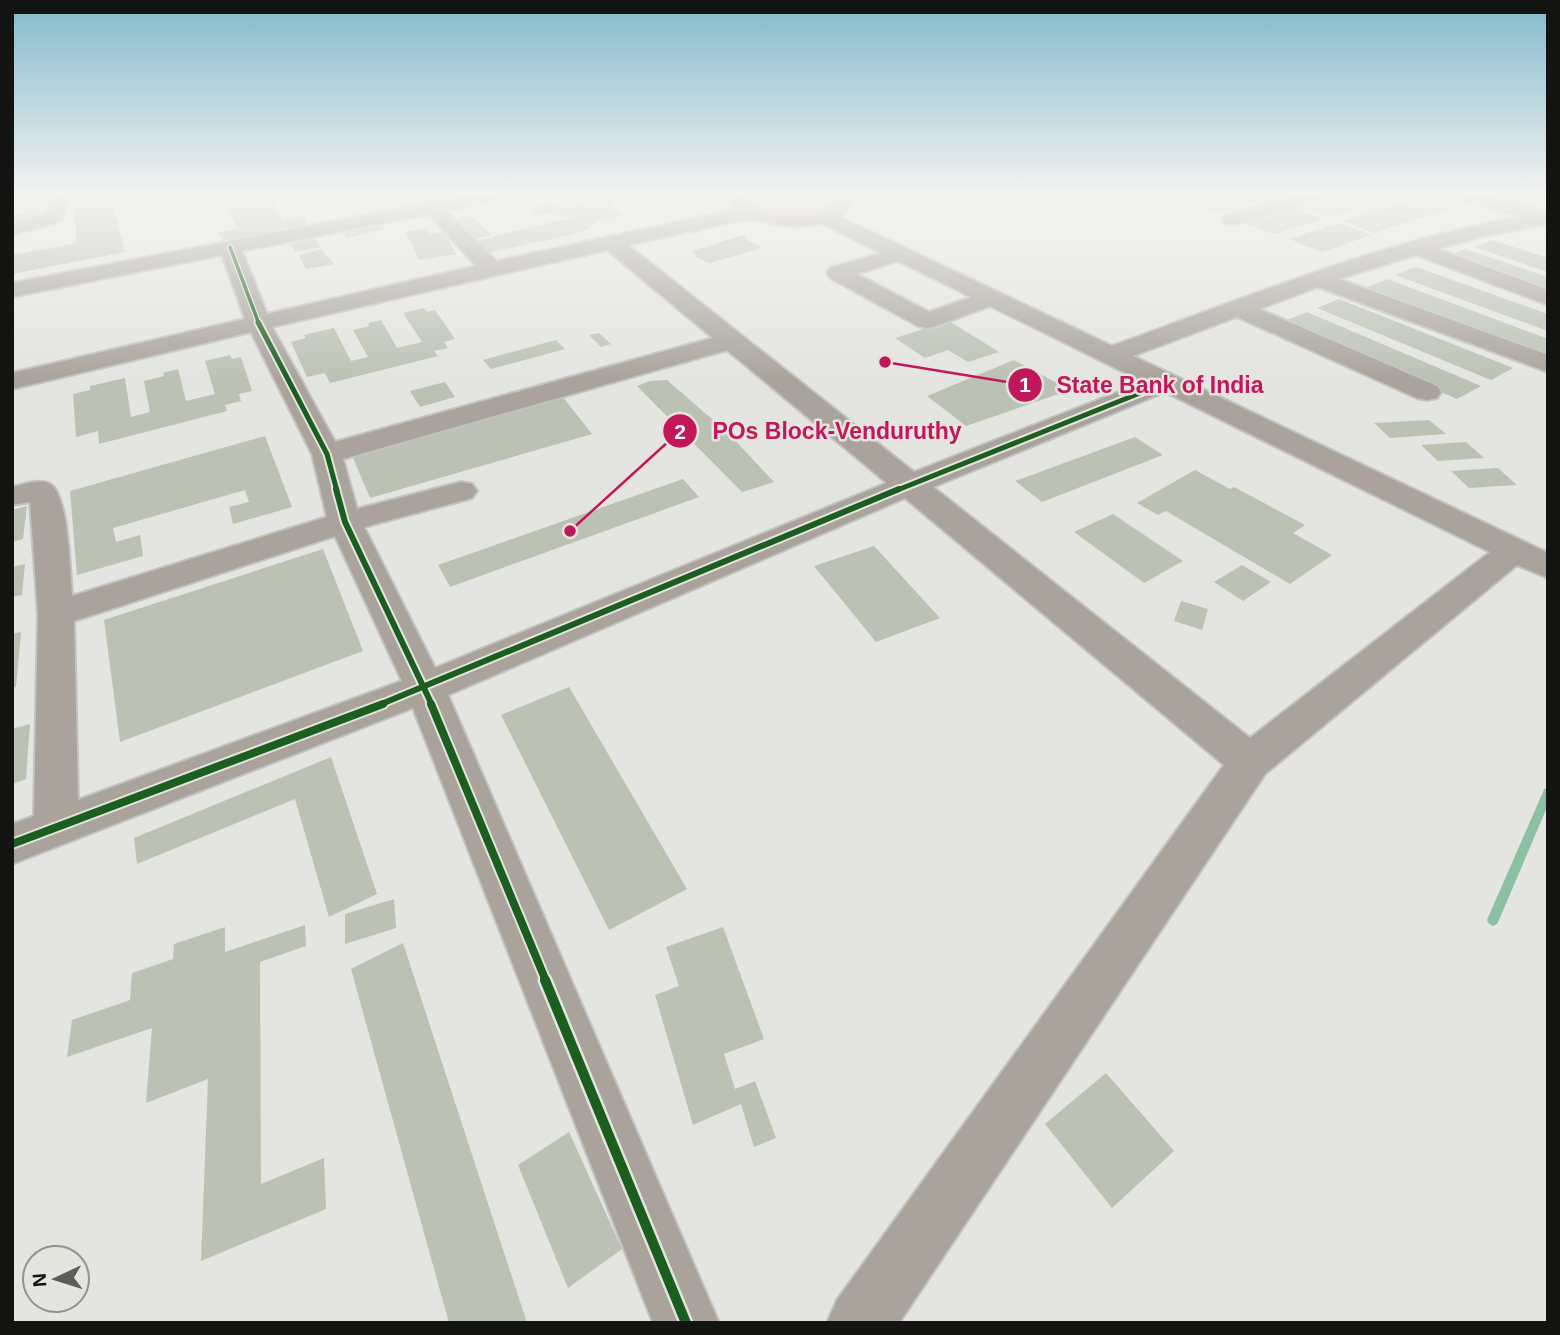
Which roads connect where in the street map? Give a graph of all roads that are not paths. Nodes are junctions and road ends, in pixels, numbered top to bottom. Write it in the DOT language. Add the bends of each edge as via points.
graph roads {
  1 [pos="182,256"];
  2 [pos="233,256"];
  3 [pos="479,256"];
  4 [pos="550,256"];
  5 [pos="629,256"];
  6 [pos="892,256"];
  7 [pos="904,256"];
  8 [pos="1387,256"];
  9 [pos="1438,256"];
  10 [pos="491,269"];
  11 [pos="1318,279"];
  12 [pos="12,289"];
  13 [pos="991,298"];
  14 [pos="1548,298"];
  15 [pos="1238,309"];
  16 [pos="259,325"];
  17 [pos="733,340"];
  18 [pos="1110,356"];
  19 [pos="1548,364"];
  20 [pos="12,381"];
  21 [pos="1165,383"];
  22 [pos="1427,392"];
  23 [pos="327,454"];
  24 [pos="912,484"];
  25 [pos="461,491"];
  26 [pos="12,496"];
  27 [pos="345,522"];
  28 [pos="1530,559"];
  29 [pos="56,614"];
  30 [pos="425,688"];
  31 [pos="1250,762"];
  32 [pos="56,826"];
  33 [pos="12,844"];
  34 [pos="686,1323"];
  35 [pos="860,1323"];
  1 -- 12 [label="street"];
  2 -- 16 [label="street"];
  3 -- 10 [label="street"];
  4 -- 10 [label="street"];
  5 -- 17 [label="street"];
  6 -- 13 [label="street" via="838,273 927,321"];
  7 -- 13 [label="street"];
  8 -- 11 [label="street"];
  9 -- 14 [label="street"];
  10 -- 16 [label="street"];
  11 -- 15 [label="street"];
  11 -- 19 [label="street"];
  13 -- 18 [label="street"];
  15 -- 18 [label="street"];
  15 -- 22 [label="street"];
  16 -- 20 [label="street"];
  16 -- 23 [label="street"];
  17 -- 23 [label="street"];
  17 -- 24 [label="street"];
  18 -- 21 [label="street"];
  21 -- 24 [label="street"];
  21 -- 28 [label="street"];
  23 -- 27 [label="street"];
  24 -- 30 [label="street"];
  24 -- 31 [label="street"];
  25 -- 27 [label="street"];
  26 -- 29 [label="street" via="40,491 46,499"];
  27 -- 29 [label="street"];
  27 -- 30 [label="street"];
  28 -- 31 [label="street"];
  29 -- 32 [label="street"];
  30 -- 32 [label="street"];
  30 -- 34 [label="street"];
  31 -- 35 [label="street"];
  32 -- 33 [label="street"];
}
